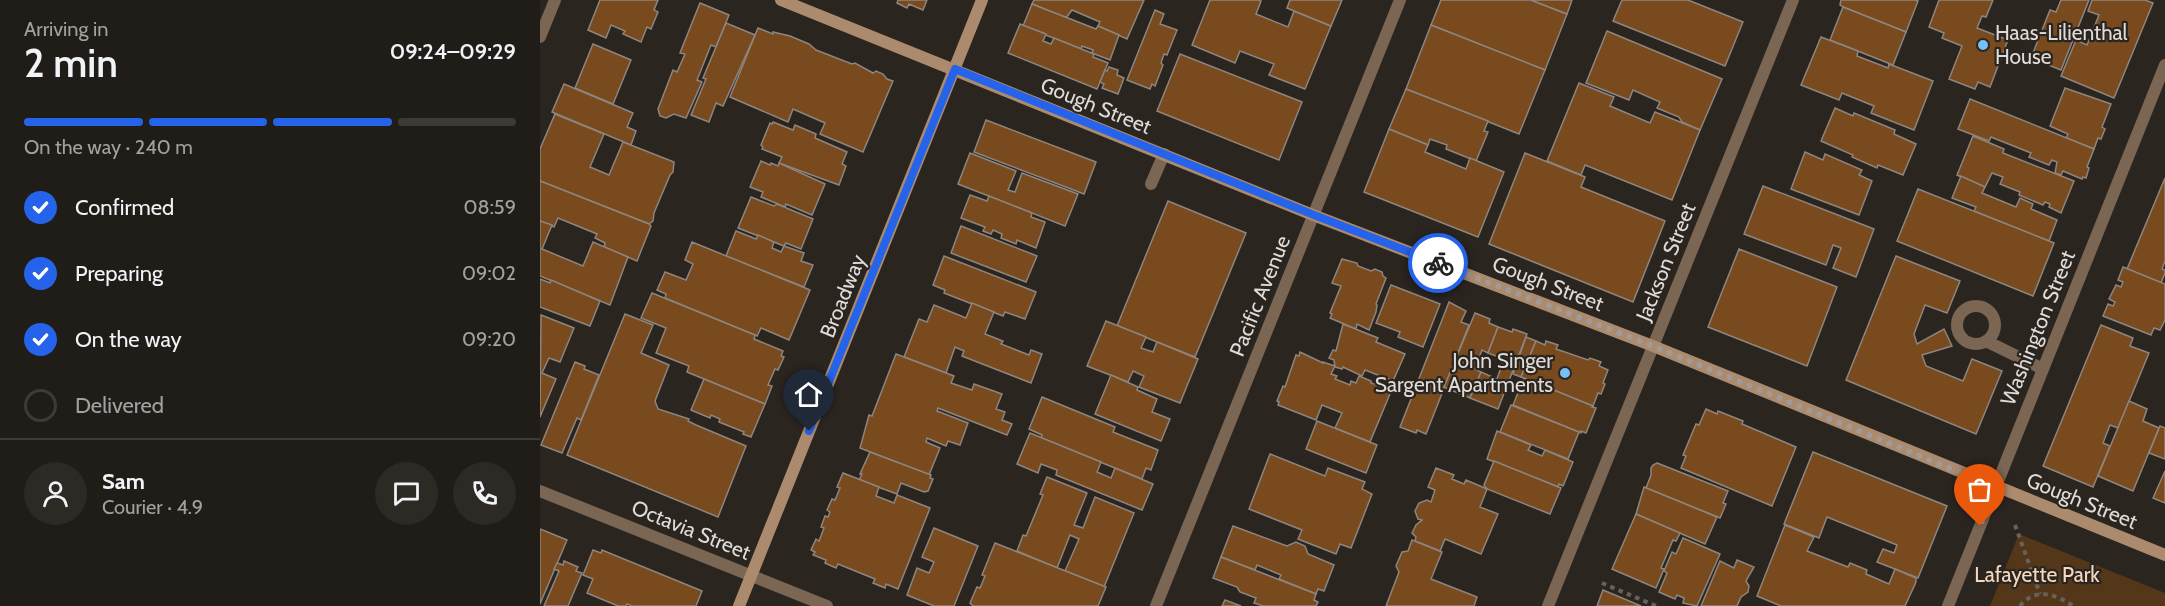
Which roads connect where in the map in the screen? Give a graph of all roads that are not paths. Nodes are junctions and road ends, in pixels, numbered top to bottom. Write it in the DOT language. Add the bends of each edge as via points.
graph roads {
  1 [pos="555,0"];
  2 [pos="781,0"];
  3 [pos="982,0"];
  4 [pos="1400,0"];
  5 [pos="1793,0"];
  6 [pos="540,37"];
  7 [pos="2165,65"];
  8 [pos="955,69"];
  9 [pos="1164,154"];
  10 [pos="1151,184"];
  11 [pos="1314,215"];
  12 [pos="1986,341"];
  13 [pos="1653,346"];
  14 [pos="2043,369"];
  15 [pos="1995,487"];
  16 [pos="540,490"];
  17 [pos="2165,555"];
  18 [pos="751,576"];
  19 [pos="739,606"];
  20 [pos="827,606"];
  21 [pos="1156,606"];
  22 [pos="1548,606"];
  23 [pos="1948,606"];
  1 -- 6 [label="street"];
  2 -- 8 [label="street, Gough Street"];
  3 -- 8 [label="street, Broadway"];
  4 -- 11 [label="street, Pacific Avenue"];
  5 -- 13 [label="street, Jackson Street"];
  7 -- 14 [label="street, Washington Street"];
  8 -- 9 [label="street, Gough Street"];
  8 -- 18 [label="street, Broadway"];
  9 -- 10 [label="street"];
  9 -- 11 [label="street, Gough Street"];
  11 -- 13 [label="street, Gough Street"];
  11 -- 21 [label="street, Pacific Avenue"];
  12 -- 14 [label="street"];
  13 -- 15 [label="street, Gough Street"];
  13 -- 22 [label="street, Jackson Street"];
  14 -- 15 [label="street, Washington Street"];
  15 -- 17 [label="street, Gough Street"];
  15 -- 23 [label="street, Washington Street"];
  16 -- 18 [label="street, Octavia Street"];
  18 -- 19 [label="street, Broadway"];
  18 -- 20 [label="street, Octavia Street"];
}
